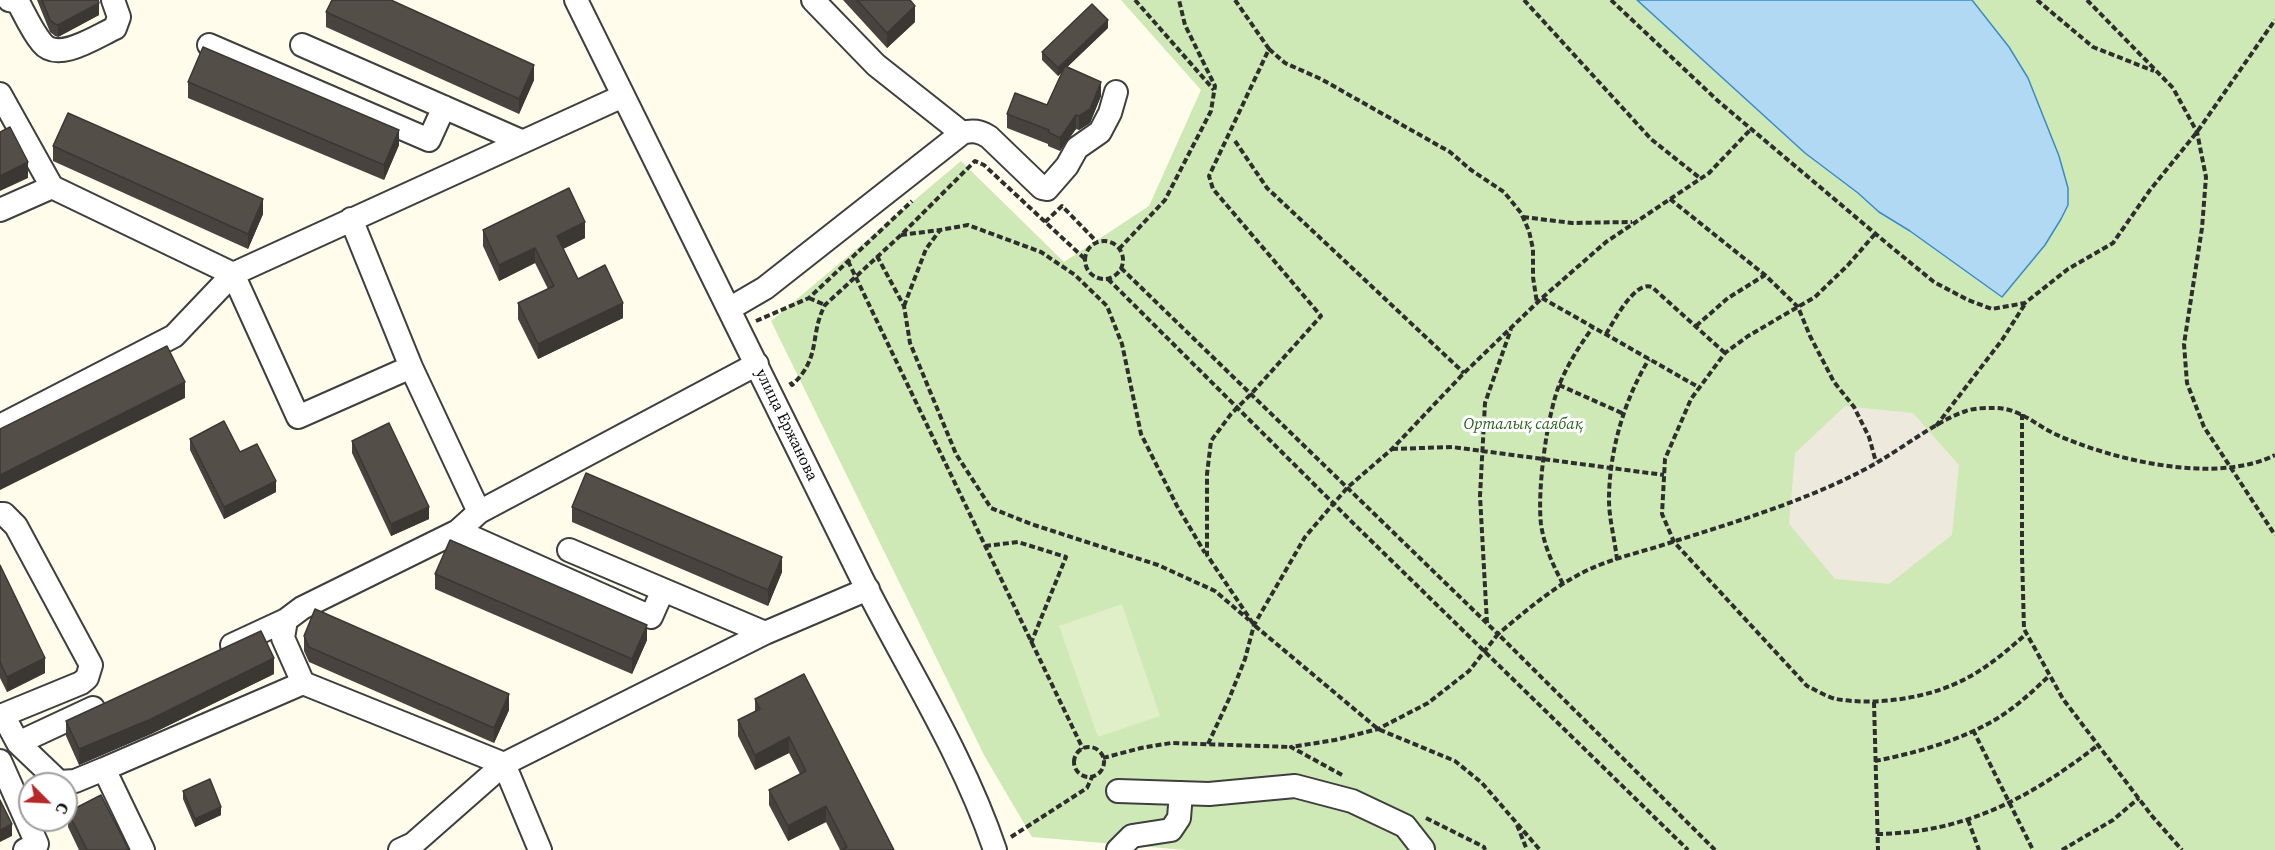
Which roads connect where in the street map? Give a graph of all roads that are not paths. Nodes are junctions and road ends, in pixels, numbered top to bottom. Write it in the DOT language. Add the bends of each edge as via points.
graph roads {
  1 [pos="9,0"];
  2 [pos="113,0"];
  3 [pos="576,0"];
  4 [pos="813,0"];
  5 [pos="209,45"];
  6 [pos="302,45"];
  7 [pos="1116,92"];
  8 [pos="0,94"];
  9 [pos="623,96"];
  10 [pos="444,107"];
  11 [pos="962,133"];
  12 [pos="521,141"];
  13 [pos="52,187"];
  14 [pos="0,210"];
  15 [pos="351,219"];
  16 [pos="233,274"];
  17 [pos="734,319"];
  18 [pos="757,364"];
  19 [pos="411,367"];
  20 [pos="0,426"];
  21 [pos="479,512"];
  22 [pos="0,514"];
  23 [pos="458,531"];
  24 [pos="569,550"];
  25 [pos="868,589"];
  26 [pos="663,590"];
  27 [pos="286,620"];
  28 [pos="765,633"];
  29 [pos="210,655"];
  30 [pos="303,683"];
  31 [pos="114,699"];
  32 [pos="2,712"];
  33 [pos="18,743"];
  34 [pos="0,762"];
  35 [pos="504,764"];
  36 [pos="104,769"];
  37 [pos="1118,791"];
  38 [pos="1180,793"];
  39 [pos="1003,844"];
  40 [pos="1423,849"];
  41 [pos="25,850"];
  42 [pos="143,850"];
  43 [pos="400,850"];
  44 [pos="540,850"];
  45 [pos="1118,850"];
  1 -- 2 [label="street" via="18,2 43,45 56,51 67,50 115,28 119,16"];
  3 -- 9 [label="street, улица Ержанова"];
  4 -- 11 [label="street" via="876,65"];
  5 -- 10 [label="street" via="429,140"];
  6 -- 10 [label="street"];
  7 -- 11 [label="street" via="1100,132 1077,148 1047,189 989,137 981,132"];
  8 -- 13 [label="street"];
  9 -- 12 [label="street"];
  9 -- 17 [label="street, улица Ержанова"];
  10 -- 12 [label="street"];
  11 -- 17 [label="street" via="765,288"];
  12 -- 15 [label="street"];
  13 -- 14 [label="street"];
  13 -- 16 [label="street"];
  15 -- 16 [label="street"];
  15 -- 19 [label="street"];
  16 -- 19 [label="street" via="298,417"];
  16 -- 20 [label="street" via="174,336"];
  17 -- 18 [label="street, улица Ержанова"];
  18 -- 21 [label="street"];
  18 -- 25 [label="street, улица Ержанова"];
  19 -- 21 [label="street"];
  21 -- 23 [label="street"];
  22 -- 32 [label="street" via="4,513 16,526 91,665 81,683"];
  23 -- 26 [label="street" via="651,617"];
  23 -- 27 [label="street" via="302,608"];
  24 -- 26 [label="street"];
  25 -- 28 [label="street"];
  25 -- 39 [label="street, улица Ержанова"];
  26 -- 28 [label="street"];
  27 -- 29 [label="street"];
  27 -- 30 [label="street" via="283,638"];
  28 -- 35 [label="street"];
  30 -- 35 [label="street"];
  30 -- 36 [label="street"];
  31 -- 33 [label="street"];
  32 -- 33 [label="street"];
  33 -- 36 [label="street" via="59,782 75,781"];
  34 -- 41 [label="street" via="37,844"];
  35 -- 43 [label="street" via="413,844"];
  35 -- 44 [label="street"];
  36 -- 42 [label="street"];
  37 -- 38 [label="street"];
  38 -- 40 [label="street" via="1295,786 1352,801 1405,826"];
  38 -- 45 [label="street" via="1179,818 1171,830 1132,836"];
}
